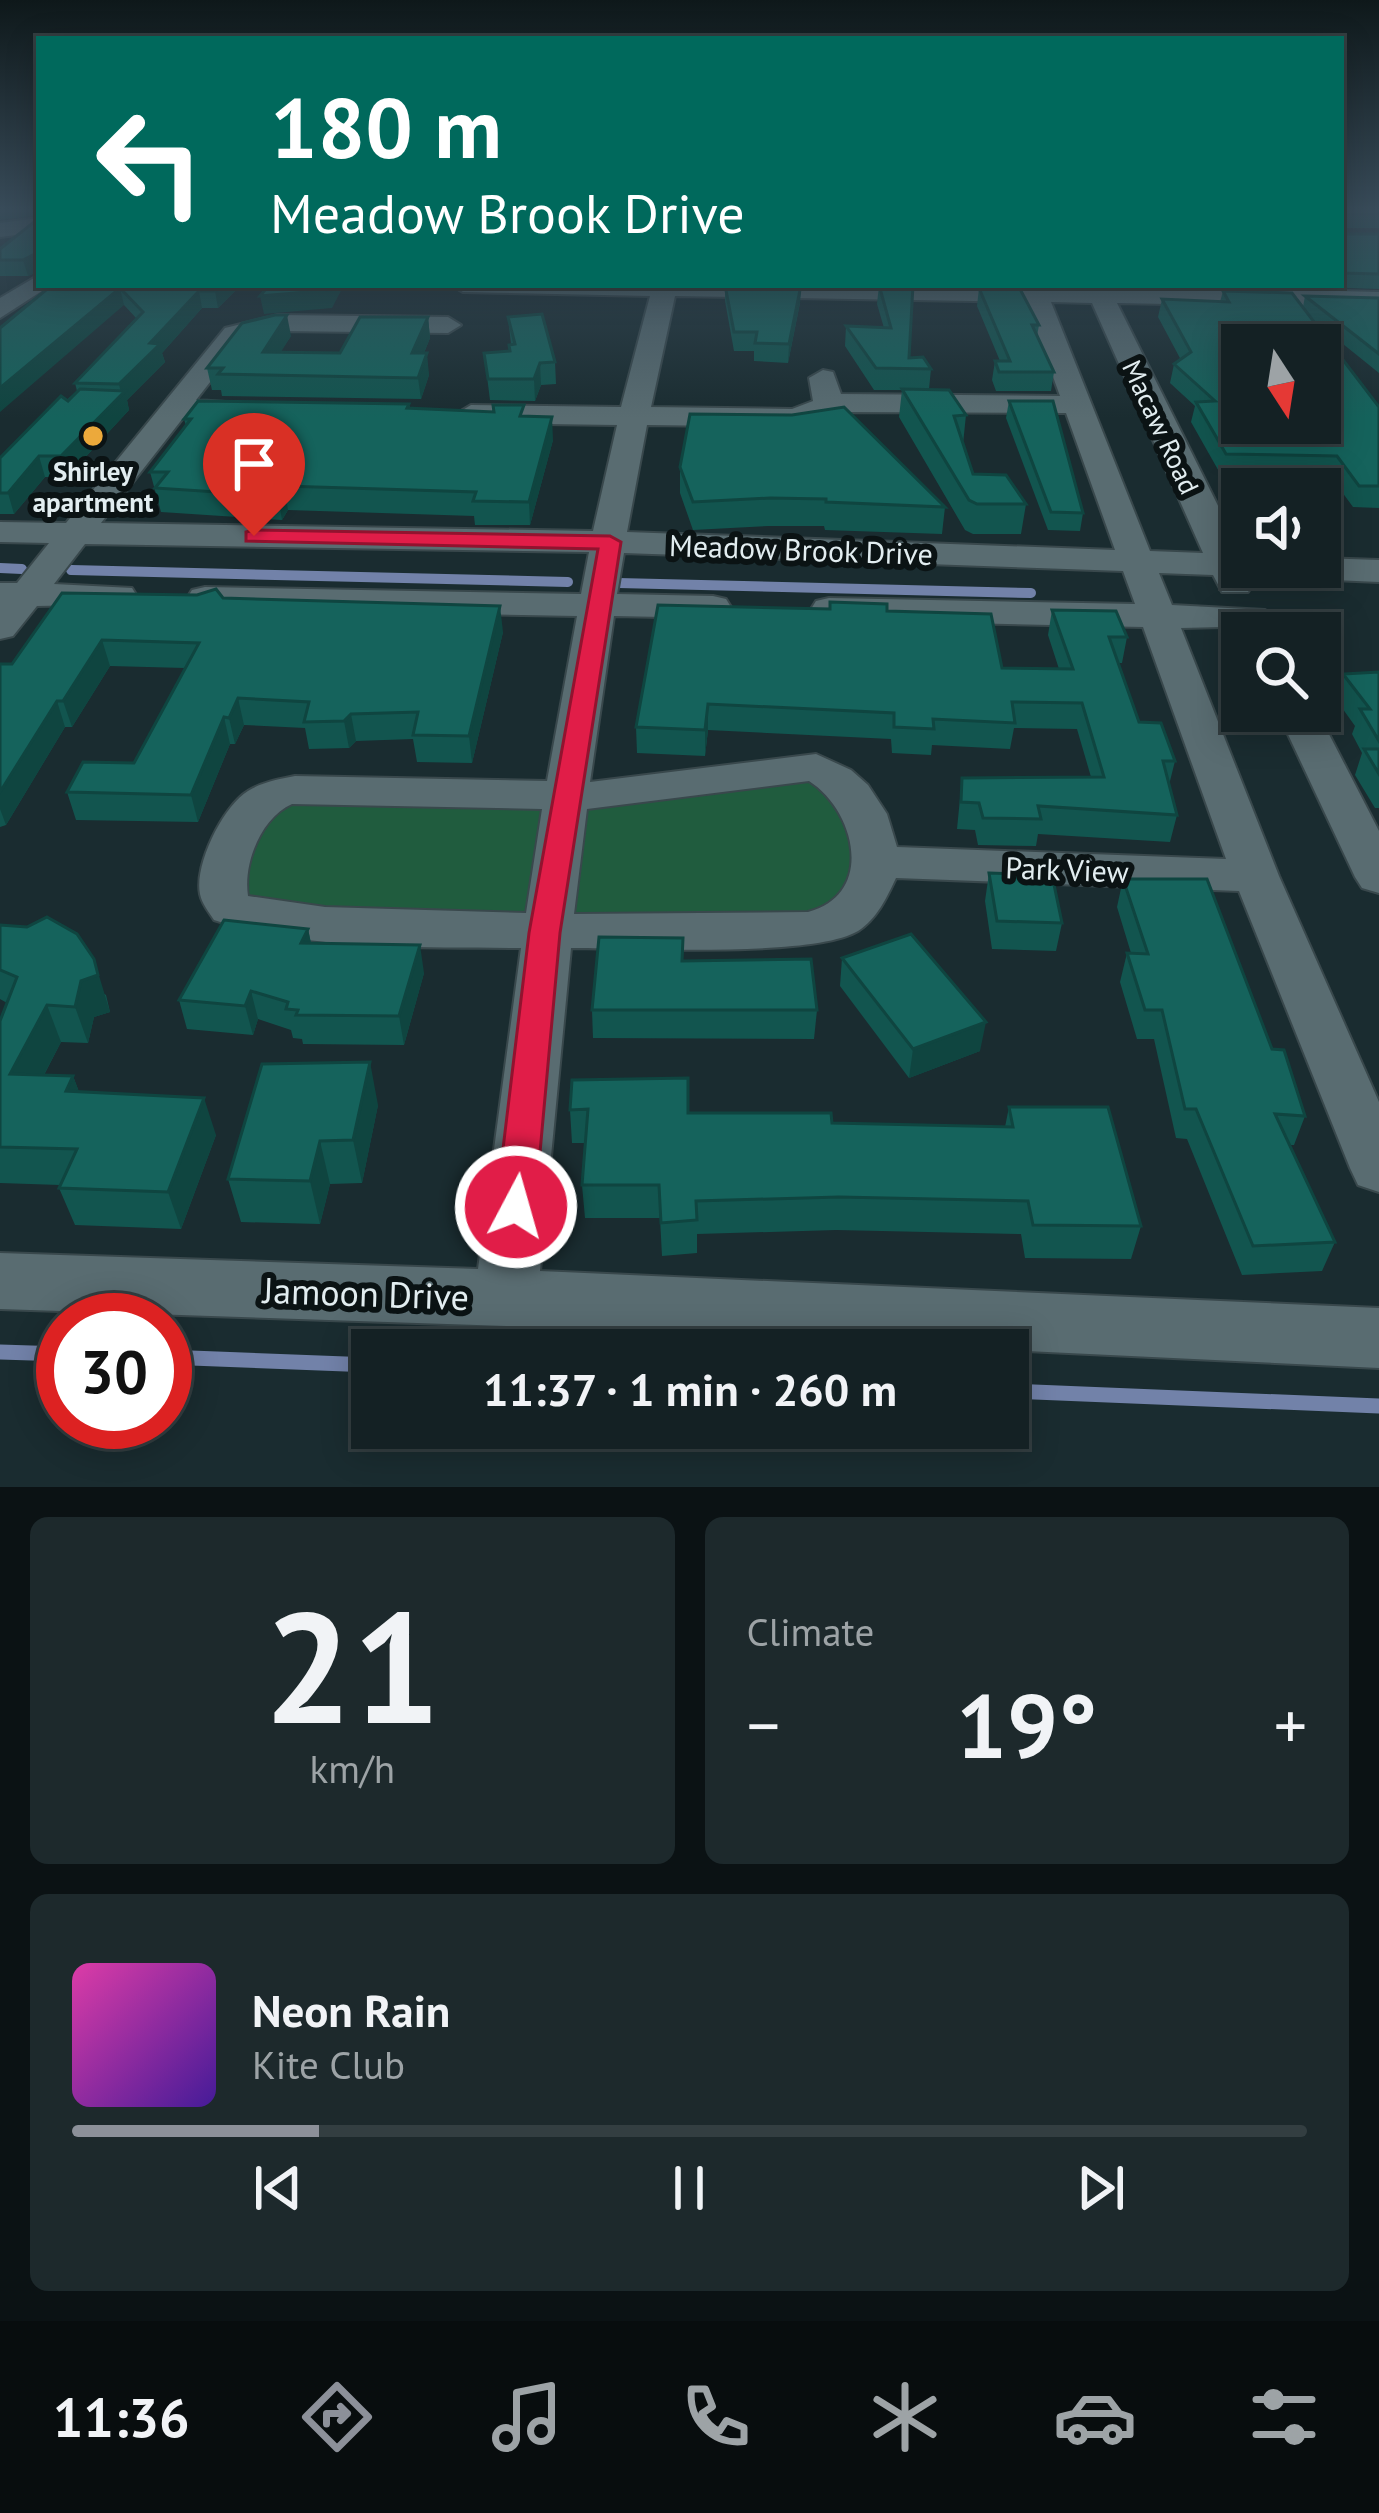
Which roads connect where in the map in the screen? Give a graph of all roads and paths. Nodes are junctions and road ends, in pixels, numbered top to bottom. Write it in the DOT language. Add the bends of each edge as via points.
graph roads {
  1 [pos="36,284"];
  2 [pos="584,288"];
  3 [pos="664,290"];
  4 [pos="1098,290"];
  5 [pos="1036,295"];
  6 [pos="1379,300"];
  7 [pos="0,310"];
  8 [pos="448,326"];
  9 [pos="1081,405"];
  10 [pos="176,409"];
  11 [pos="272,410"];
  12 [pos="440,413"];
  13 [pos="632,416"];
  14 [pos="0,532"];
  15 [pos="76,533"];
  16 [pos="1221,539"];
  17 [pos="610,542"];
  18 [pos="1138,561"];
  19 [pos="1221,564"];
  20 [pos="1341,569"];
  21 [pos="1379,571"];
  22 [pos="12,594"];
  23 [pos="600,605"];
  24 [pos="739,608"];
  25 [pos="785,608"];
  26 [pos="1157,616"];
  27 [pos="1221,622"];
  28 [pos="0,628"];
  29 [pos="1308,732"];
  30 [pos="568,795"];
  31 [pos="877,862"];
  32 [pos="1256,876"];
  33 [pos="1379,877"];
  34 [pos="544,933"];
  35 [pos="1379,1168"];
  36 [pos="0,1281"];
  37 [pos="506,1298"];
  38 [pos="1379,1338"];
  1 -- 7 [label="street"];
  2 -- 3 [label="street"];
  3 -- 5 [label="street"];
  3 -- 13 [label="street"];
  4 -- 5 [label="street"];
  4 -- 6 [label="street"];
  4 -- 16 [label="street, Macaw Road"];
  5 -- 9 [label="street"];
  8 -- 10 [label="street" via="243,329"];
  9 -- 13 [label="street" via="826,391 820,411 792,418"];
  9 -- 18 [label="street"];
  10 -- 11 [label="street"];
  10 -- 15 [label="street"];
  12 -- 13 [label="street"];
  13 -- 17 [label="street"];
  14 -- 15 [label="street, Meadow Brook Drive"];
  15 -- 17 [label="street, Meadow Brook Drive"];
  15 -- 22 [label="street"];
  17 -- 18 [label="street, Meadow Brook Drive"];
  17 -- 23 [label="street"];
  18 -- 19 [label="street, Meadow Brook Drive"];
  18 -- 26 [label="street"];
  20 -- 21 [label="street"];
  22 -- 23 [label="street"];
  22 -- 28 [label="street"];
  23 -- 24 [label="street"];
  23 -- 30 [label="street"];
  25 -- 26 [label="street"];
  26 -- 27 [label="street"];
  26 -- 32 [label="street"];
  29 -- 33 [label="street"];
  30 -- 31 [label="street" via="670,790 816,767 841,778 861,805"];
  30 -- 34 [label="street"];
  30 -- 34 [label="street" via="273,794 244,823 221,886 227,905 242,914"];
  31 -- 32 [label="street, Park View"];
  31 -- 34 [label="street" via="843,918 808,929"];
  32 -- 35 [label="street"];
  34 -- 37 [label="street"];
  36 -- 37 [label="street, Jamoon Drive"];
  37 -- 38 [label="street, Jamoon Drive"];
}
